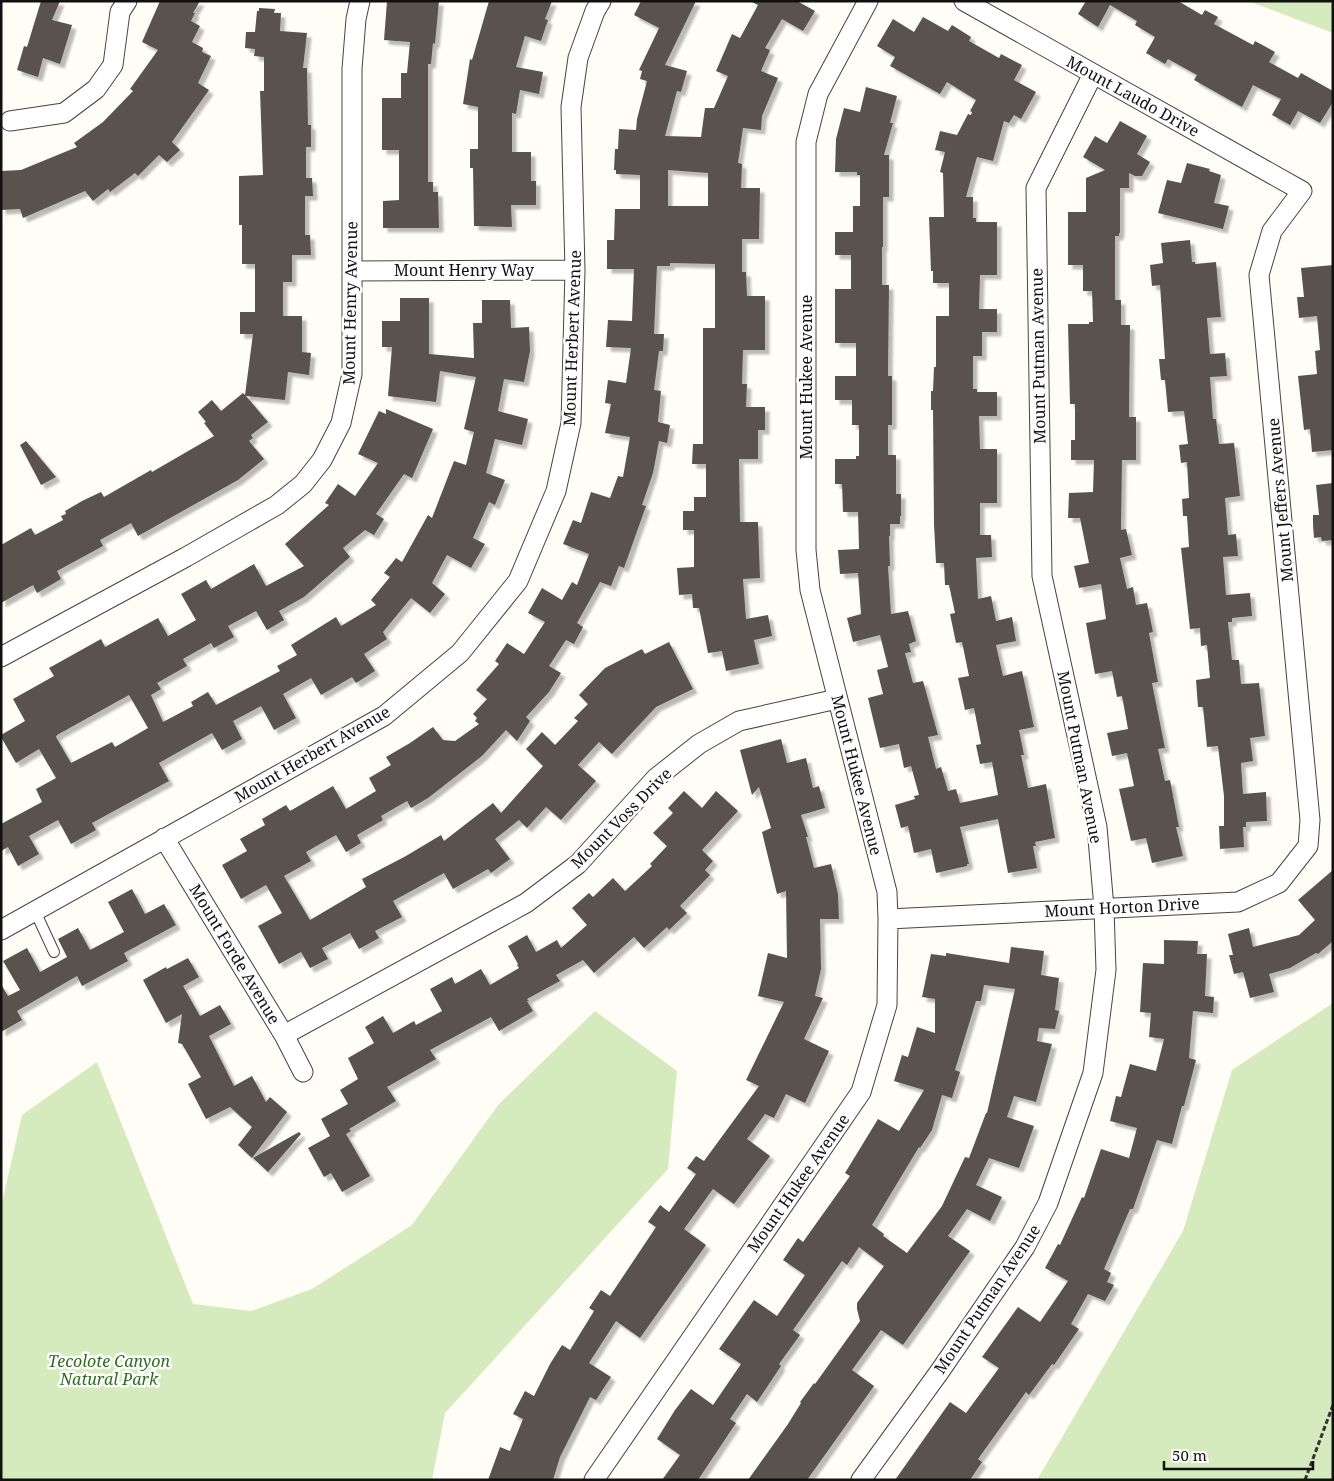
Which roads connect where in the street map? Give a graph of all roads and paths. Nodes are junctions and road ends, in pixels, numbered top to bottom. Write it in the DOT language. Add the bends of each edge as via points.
graph roads {
  1 [pos="127,1"];
  2 [pos="360,1"];
  3 [pos="601,1"];
  4 [pos="868,1"];
  5 [pos="964,1"];
  6 [pos="1093,74"];
  7 [pos="10,121"];
  8 [pos="1302,191"];
  9 [pos="576,270"];
  10 [pos="352,271"];
  11 [pos="1,657"];
  12 [pos="837,698"];
  13 [pos="1310,820"];
  14 [pos="164,838"];
  15 [pos="1104,908"];
  16 [pos="35,911"];
  17 [pos="888,919"];
  18 [pos="1,930"];
  19 [pos="54,952"];
  20 [pos="284,1036"];
  21 [pos="303,1072"];
  22 [pos="1333,1405"];
  23 [pos="594,1480"];
  24 [pos="861,1480"];
  25 [pos="1305,1480"];
  1 -- 7 [label="street" via="120,12 113,65 96,89 64,113"];
  2 -- 10 [label="street, Mount Henry Avenue" via="352,69"];
  3 -- 9 [label="street, Mount Herbert Avenue" via="578,58 571,107"];
  4 -- 12 [label="street, Mount Hukee Avenue" via="818,94 806,142 806,550 810,590"];
  5 -- 6 [label="street, Mount Laudo Drive"];
  6 -- 8 [label="street, Mount Laudo Drive"];
  6 -- 15 [label="street, Mount Putman Avenue" via="1036,188 1036,198 1042,576 1097,827"];
  8 -- 13 [label="street, Mount Jeffers Avenue" via="1272,231 1259,275"];
  9 -- 10 [label="street, Mount Henry Way"];
  9 -- 14 [label="street, Mount Herbert Avenue" via="571,423 556,490 518,581 460,653 384,716"];
  10 -- 11 [label="street, Mount Henry Avenue" via="352,374 341,423 322,460 303,484 269,510"];
  12 -- 17 [label="street, Mount Hukee Avenue" via="886,892"];
  12 -- 20 [label="street, Mount Voss Drive" via="739,721 699,744 656,778 578,864 526,903"];
  13 -- 15 [label="street, Mount Horton Drive" via="1308,846 1278,883 1238,902"];
  14 -- 16 [label="street, Mount Herbert Avenue"];
  14 -- 20 [label="street, Mount Forde Avenue"];
  15 -- 17 [label="street, Mount Horton Drive"];
  15 -- 24 [label="street, Mount Putman Avenue" via="1106,970 1093,1073 1048,1203 1025,1247"];
  16 -- 18 [label="street, Mount Herbert Avenue"];
  16 -- 19 [label="lane"];
  17 -- 23 [label="street, Mount Hukee Avenue" via="886,1005 861,1092"];
  20 -- 21 [label="street, Mount Forde Avenue"];
  22 -- 25 [label="path"];
}
